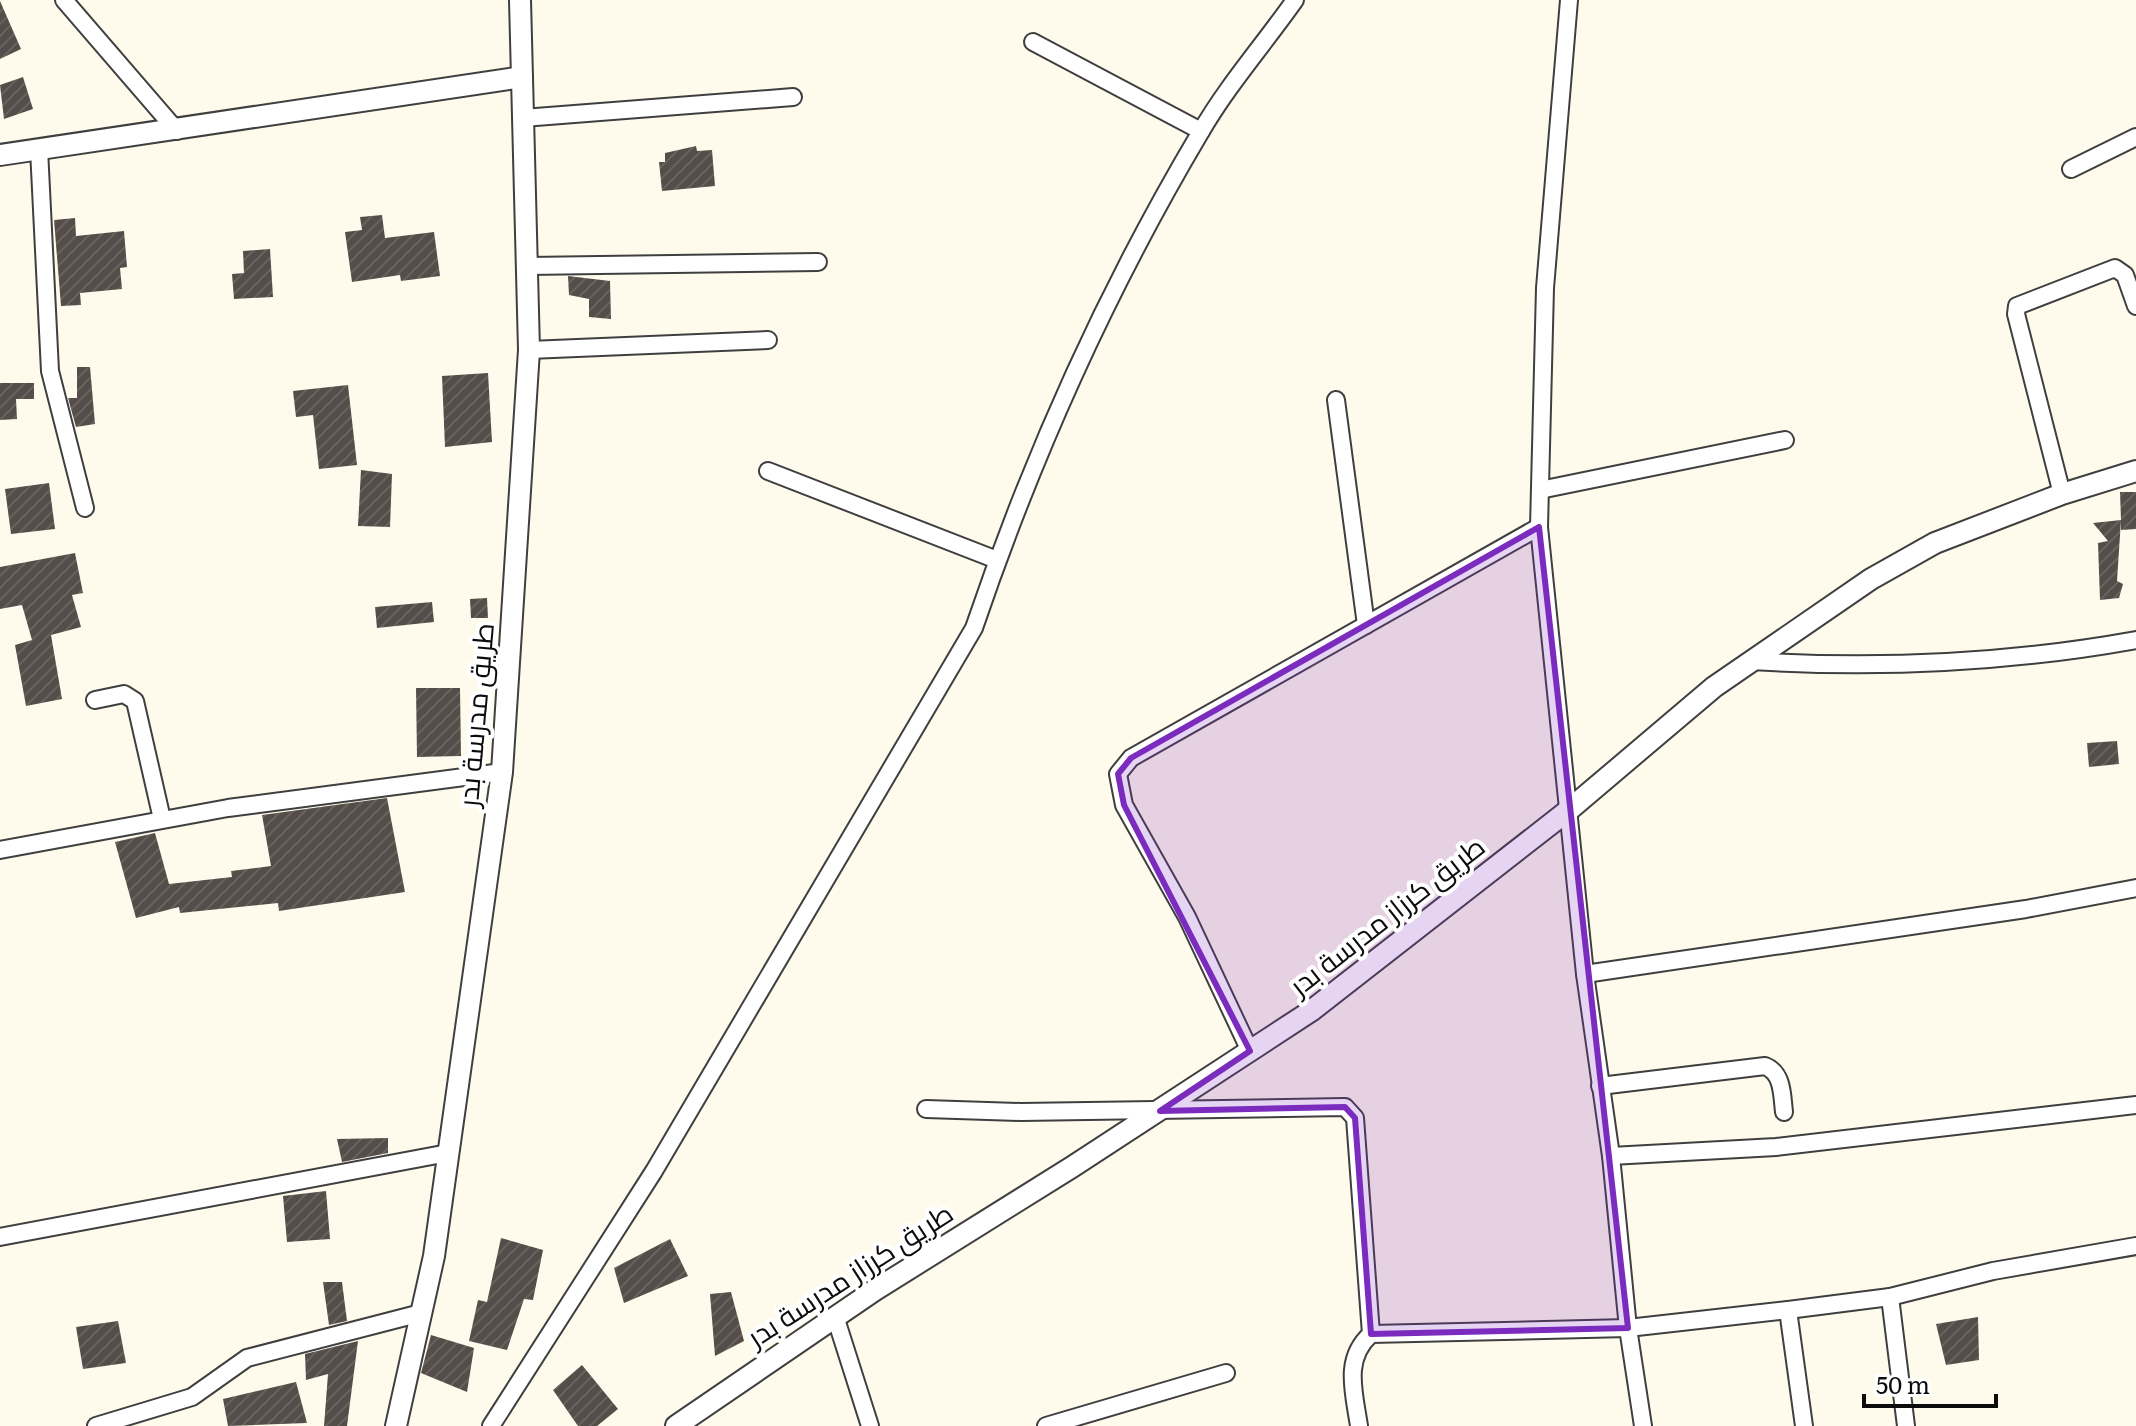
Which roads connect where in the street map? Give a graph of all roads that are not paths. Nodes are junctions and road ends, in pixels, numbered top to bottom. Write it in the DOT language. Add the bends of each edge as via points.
graph roads {
  1 [pos="64,0"];
  2 [pos="520,0"];
  3 [pos="1295,0"];
  4 [pos="1569,0"];
  5 [pos="1033,42"];
  6 [pos="522,77"];
  7 [pos="793,97"];
  8 [pos="523,118"];
  9 [pos="177,131"];
  10 [pos="1201,131"];
  11 [pos="2136,137"];
  12 [pos="39,149"];
  13 [pos="0,155"];
  14 [pos="2071,169"];
  15 [pos="818,262"];
  16 [pos="527,266"];
  17 [pos="2136,306"];
  18 [pos="768,340"];
  19 [pos="529,350"];
  20 [pos="1336,400"];
  21 [pos="1785,440"];
  22 [pos="768,471"];
  23 [pos="2136,471"];
  24 [pos="1540,490"];
  25 [pos="2062,494"];
  26 [pos="85,508"];
  27 [pos="1539,527"];
  28 [pos="997,560"];
  29 [pos="1366,625"];
  30 [pos="2136,640"];
  31 [pos="1751,661"];
  32 [pos="95,700"];
  33 [pos="502,772"];
  34 [pos="1570,809"];
  35 [pos="162,819"];
  36 [pos="0,850"];
  37 [pos="2136,888"];
  38 [pos="1585,974"];
  39 [pos="1250,1051"];
  40 [pos="1600,1086"];
  41 [pos="2136,1105"];
  42 [pos="926,1109"];
  43 [pos="1160,1111"];
  44 [pos="1784,1112"];
  45 [pos="448,1153"];
  46 [pos="1611,1156"];
  47 [pos="0,1237"];
  48 [pos="2136,1246"];
  49 [pos="1890,1297"];
  50 [pos="1788,1310"];
  51 [pos="421,1313"];
  52 [pos="835,1316"];
  53 [pos="1628,1328"];
  54 [pos="1371,1334"];
  55 [pos="1226,1373"];
  56 [pos="96,1426"];
  57 [pos="396,1426"];
  58 [pos="491,1426"];
  59 [pos="676,1426"];
  60 [pos="870,1426"];
  61 [pos="1046,1426"];
  62 [pos="1359,1426"];
  63 [pos="1643,1426"];
  64 [pos="1804,1426"];
  65 [pos="1906,1426"];
  1 -- 9 [label="street"];
  2 -- 6 [label="street, طريق مدرسة بدر"];
  3 -- 10 [label="street"];
  4 -- 24 [label="street" via="1545,288"];
  5 -- 10 [label="street"];
  6 -- 8 [label="street, طريق مدرسة بدر"];
  6 -- 9 [label="street"];
  7 -- 8 [label="street"];
  8 -- 16 [label="street, طريق مدرسة بدر"];
  9 -- 12 [label="street"];
  10 -- 28 [label="street" via="1096,326"];
  11 -- 14 [label="street"];
  12 -- 13 [label="street"];
  12 -- 26 [label="street" via="50,371"];
  15 -- 16 [label="street"];
  16 -- 19 [label="street, طريق مدرسة بدر"];
  17 -- 25 [label="street" via="2125,275 2115,268 2017,306"];
  18 -- 19 [label="street"];
  19 -- 33 [label="street, طريق مدرسة بدر"];
  20 -- 29 [label="street"];
  21 -- 24 [label="street"];
  22 -- 28 [label="street"];
  23 -- 25 [label="street, طريق كرزاز مدرسة بدر"];
  24 -- 27 [label="street"];
  25 -- 31 [label="street, طريق كرزاز مدرسة بدر" via="1935,543 1871,579"];
  27 -- 29 [label="street"];
  27 -- 34 [label="street"];
  28 -- 58 [label="street" via="974,628 851,839 654,1171"];
  29 -- 39 [label="street" via="1131,758 1118,774 1124,805 1187,917"];
  30 -- 31 [label="street" via="1939,665"];
  31 -- 34 [label="street, طريق كرزاز مدرسة بدر"];
  32 -- 35 [label="street" via="124,694 135,701"];
  33 -- 35 [label="street"];
  33 -- 45 [label="street, طريق مدرسة بدر"];
  34 -- 38 [label="street"];
  34 -- 39 [label="street, طريق كرزاز مدرسة بدر" via="1311,1011"];
  35 -- 36 [label="street"];
  37 -- 38 [label="street"];
  38 -- 40 [label="street"];
  39 -- 43 [label="street, طريق كرزاز مدرسة بدر"];
  40 -- 44 [label="street" via="1765,1066 1779,1080"];
  40 -- 46 [label="street"];
  41 -- 46 [label="street" via="1776,1147"];
  42 -- 43 [label="street"];
  43 -- 52 [label="street, طريق كرزاز مدرسة بدر"];
  43 -- 54 [label="street" via="1345,1107 1355,1118"];
  45 -- 47 [label="street"];
  45 -- 51 [label="street, طريق مدرسة بدر"];
  46 -- 53 [label="street"];
  48 -- 49 [label="street" via="1993,1271"];
  49 -- 50 [label="street"];
  49 -- 65 [label="street"];
  50 -- 53 [label="street"];
  50 -- 64 [label="street"];
  51 -- 56 [label="street" via="247,1358 192,1397"];
  51 -- 57 [label="street, طريق مدرسة بدر"];
  52 -- 59 [label="street, طريق كرزاز مدرسة بدر"];
  52 -- 60 [label="street"];
  53 -- 54 [label="street"];
  53 -- 63 [label="street"];
  54 -- 62 [label="street" via="1357,1349 1351,1370"];
  55 -- 61 [label="street"];
}
